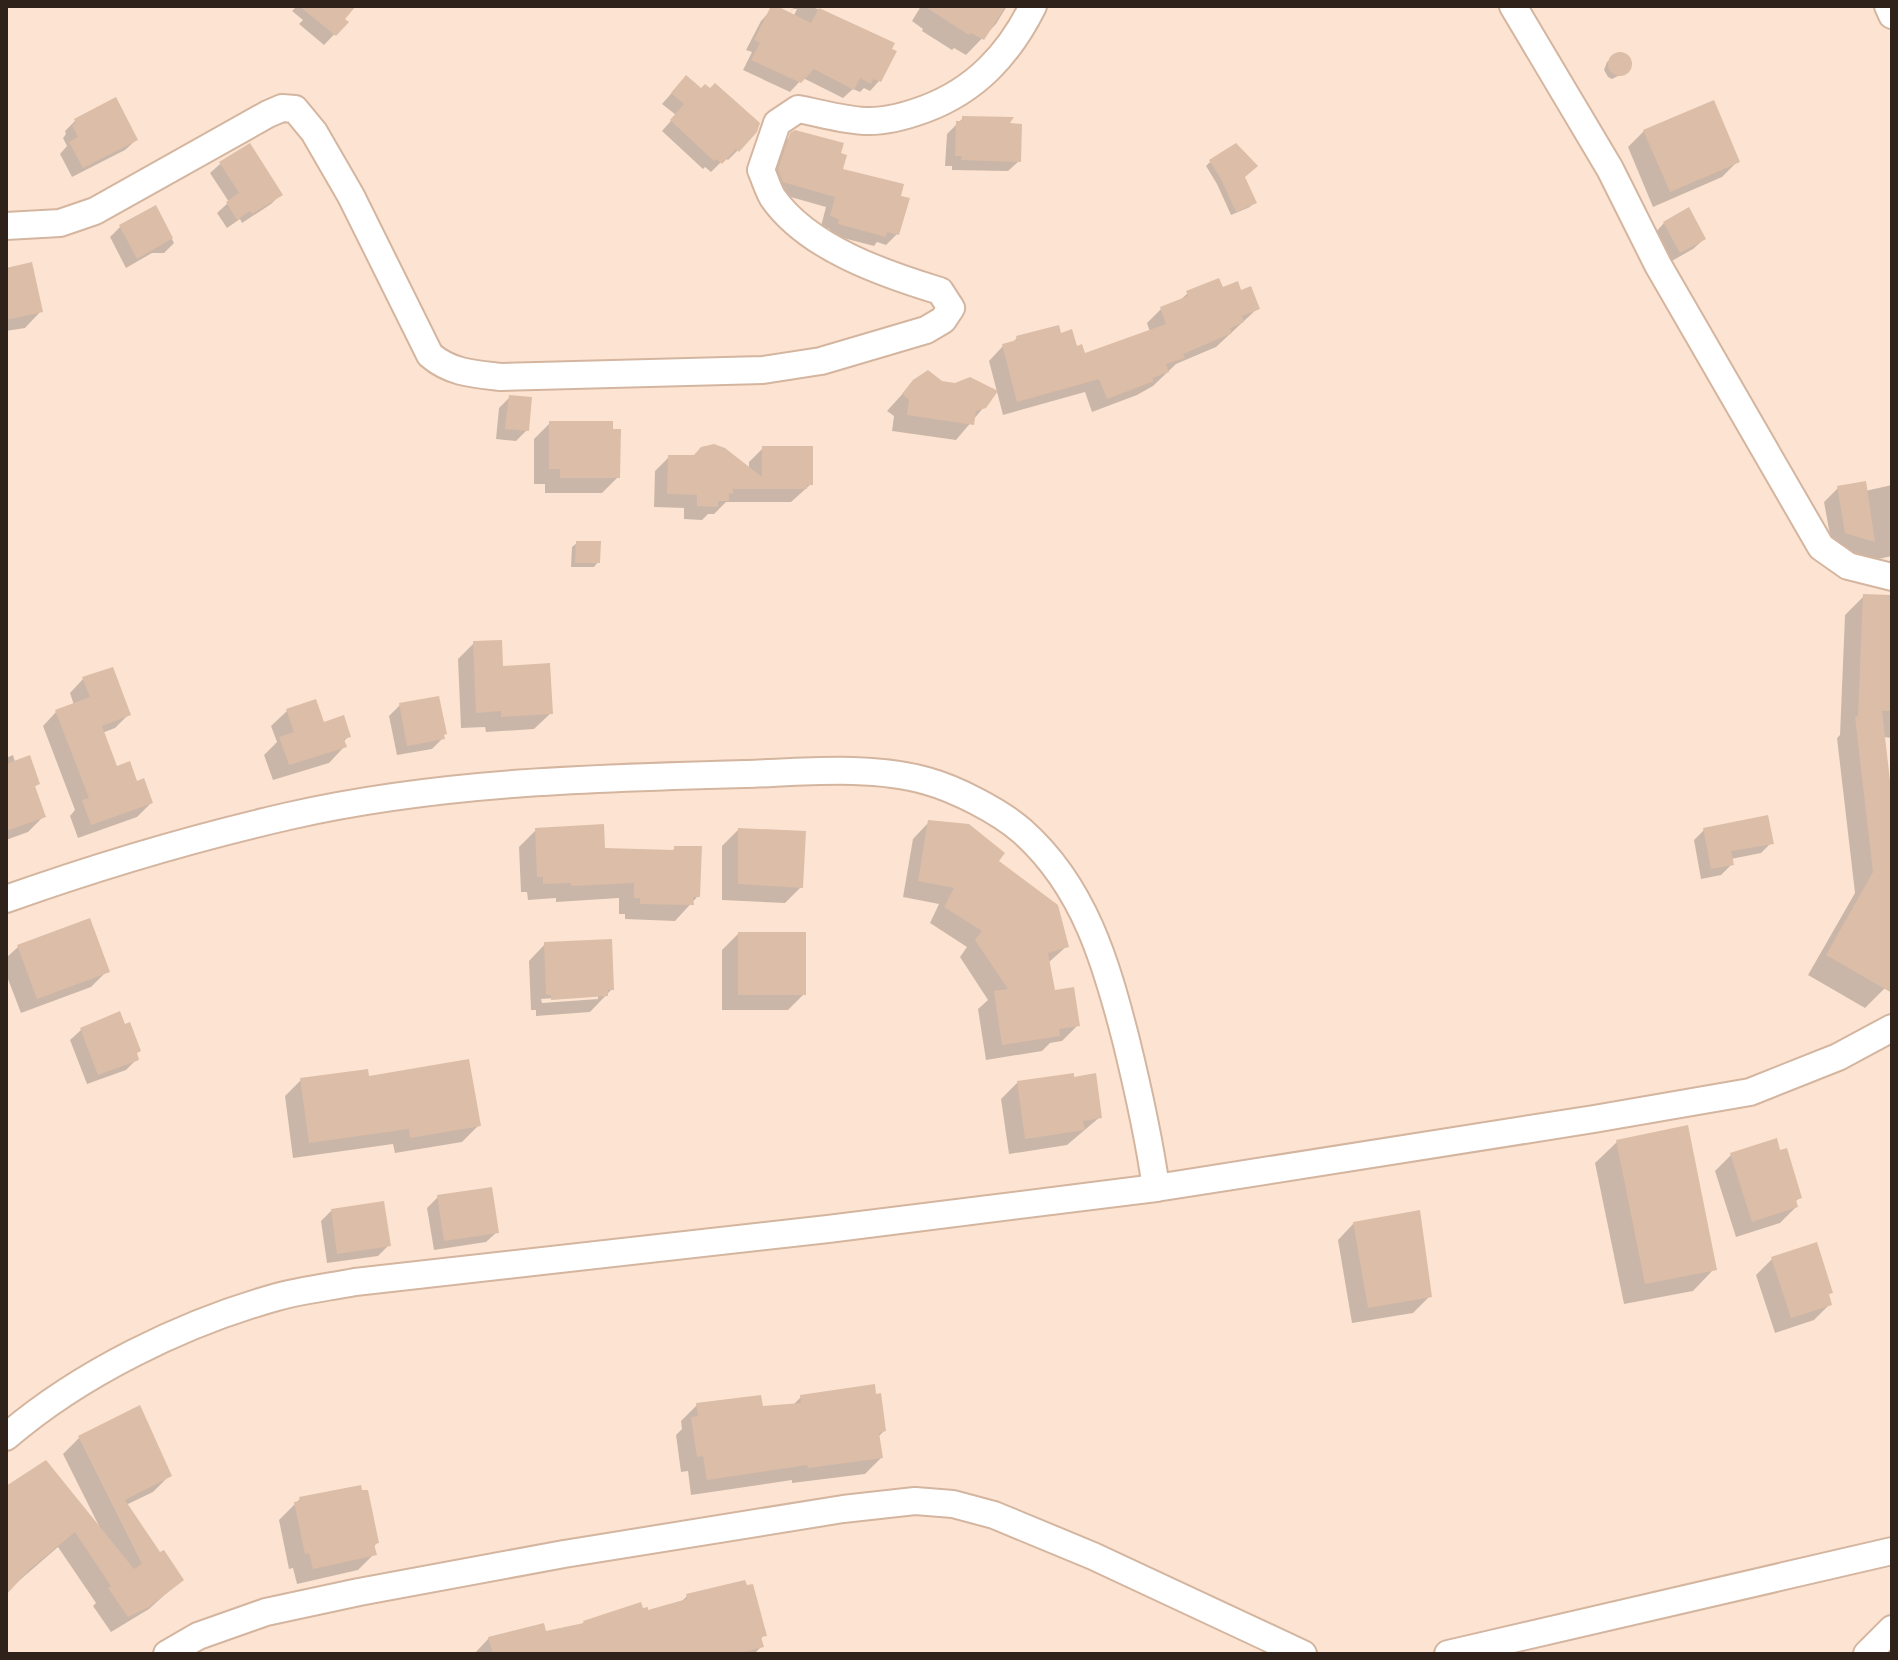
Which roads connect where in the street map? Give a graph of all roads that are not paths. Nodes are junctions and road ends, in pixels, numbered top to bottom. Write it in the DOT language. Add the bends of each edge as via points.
graph roads {
  1 [pos="1033,6"];
  2 [pos="1513,6"];
  3 [pos="1888,6"];
  4 [pos="1892,15"];
  5 [pos="6,226"];
  6 [pos="1892,577"];
  7 [pos="6,899"];
  8 [pos="1892,1028"];
  9 [pos="1156,1188"];
  10 [pos="6,1437"];
  11 [pos="1892,1551"];
  12 [pos="1892,1629"];
  13 [pos="167,1654"];
  14 [pos="1303,1654"];
  15 [pos="1448,1654"];
  16 [pos="1867,1654"];
  1 -- 5 [label="street" via="1018,37 994,66 945,101 904,117 866,121 798,109 777,123 761,170 773,197 799,225 838,251 940,291 951,308 926,330 821,361 763,370 528,377 461,373 442,365 430,355 351,196 295,109 268,114 95,211 60,223"];
  2 -- 6 [label="street" via="1821,547 1848,566"];
  3 -- 4 [label="street"];
  7 -- 9 [label="street" via="157,849 398,795 697,775 858,771 927,781 979,803 1019,828 1049,858 1083,910 1112,983"];
  8 -- 9 [label="street" via="1838,1057 1750,1092"];
  9 -- 10 [label="street" via="355,1282 278,1296 128,1356 68,1390"];
  11 -- 15 [label="street"];
  12 -- 16 [label="street"];
  13 -- 14 [label="street" via="198,1636 266,1612 359,1592 915,1501 994,1515"];
}
